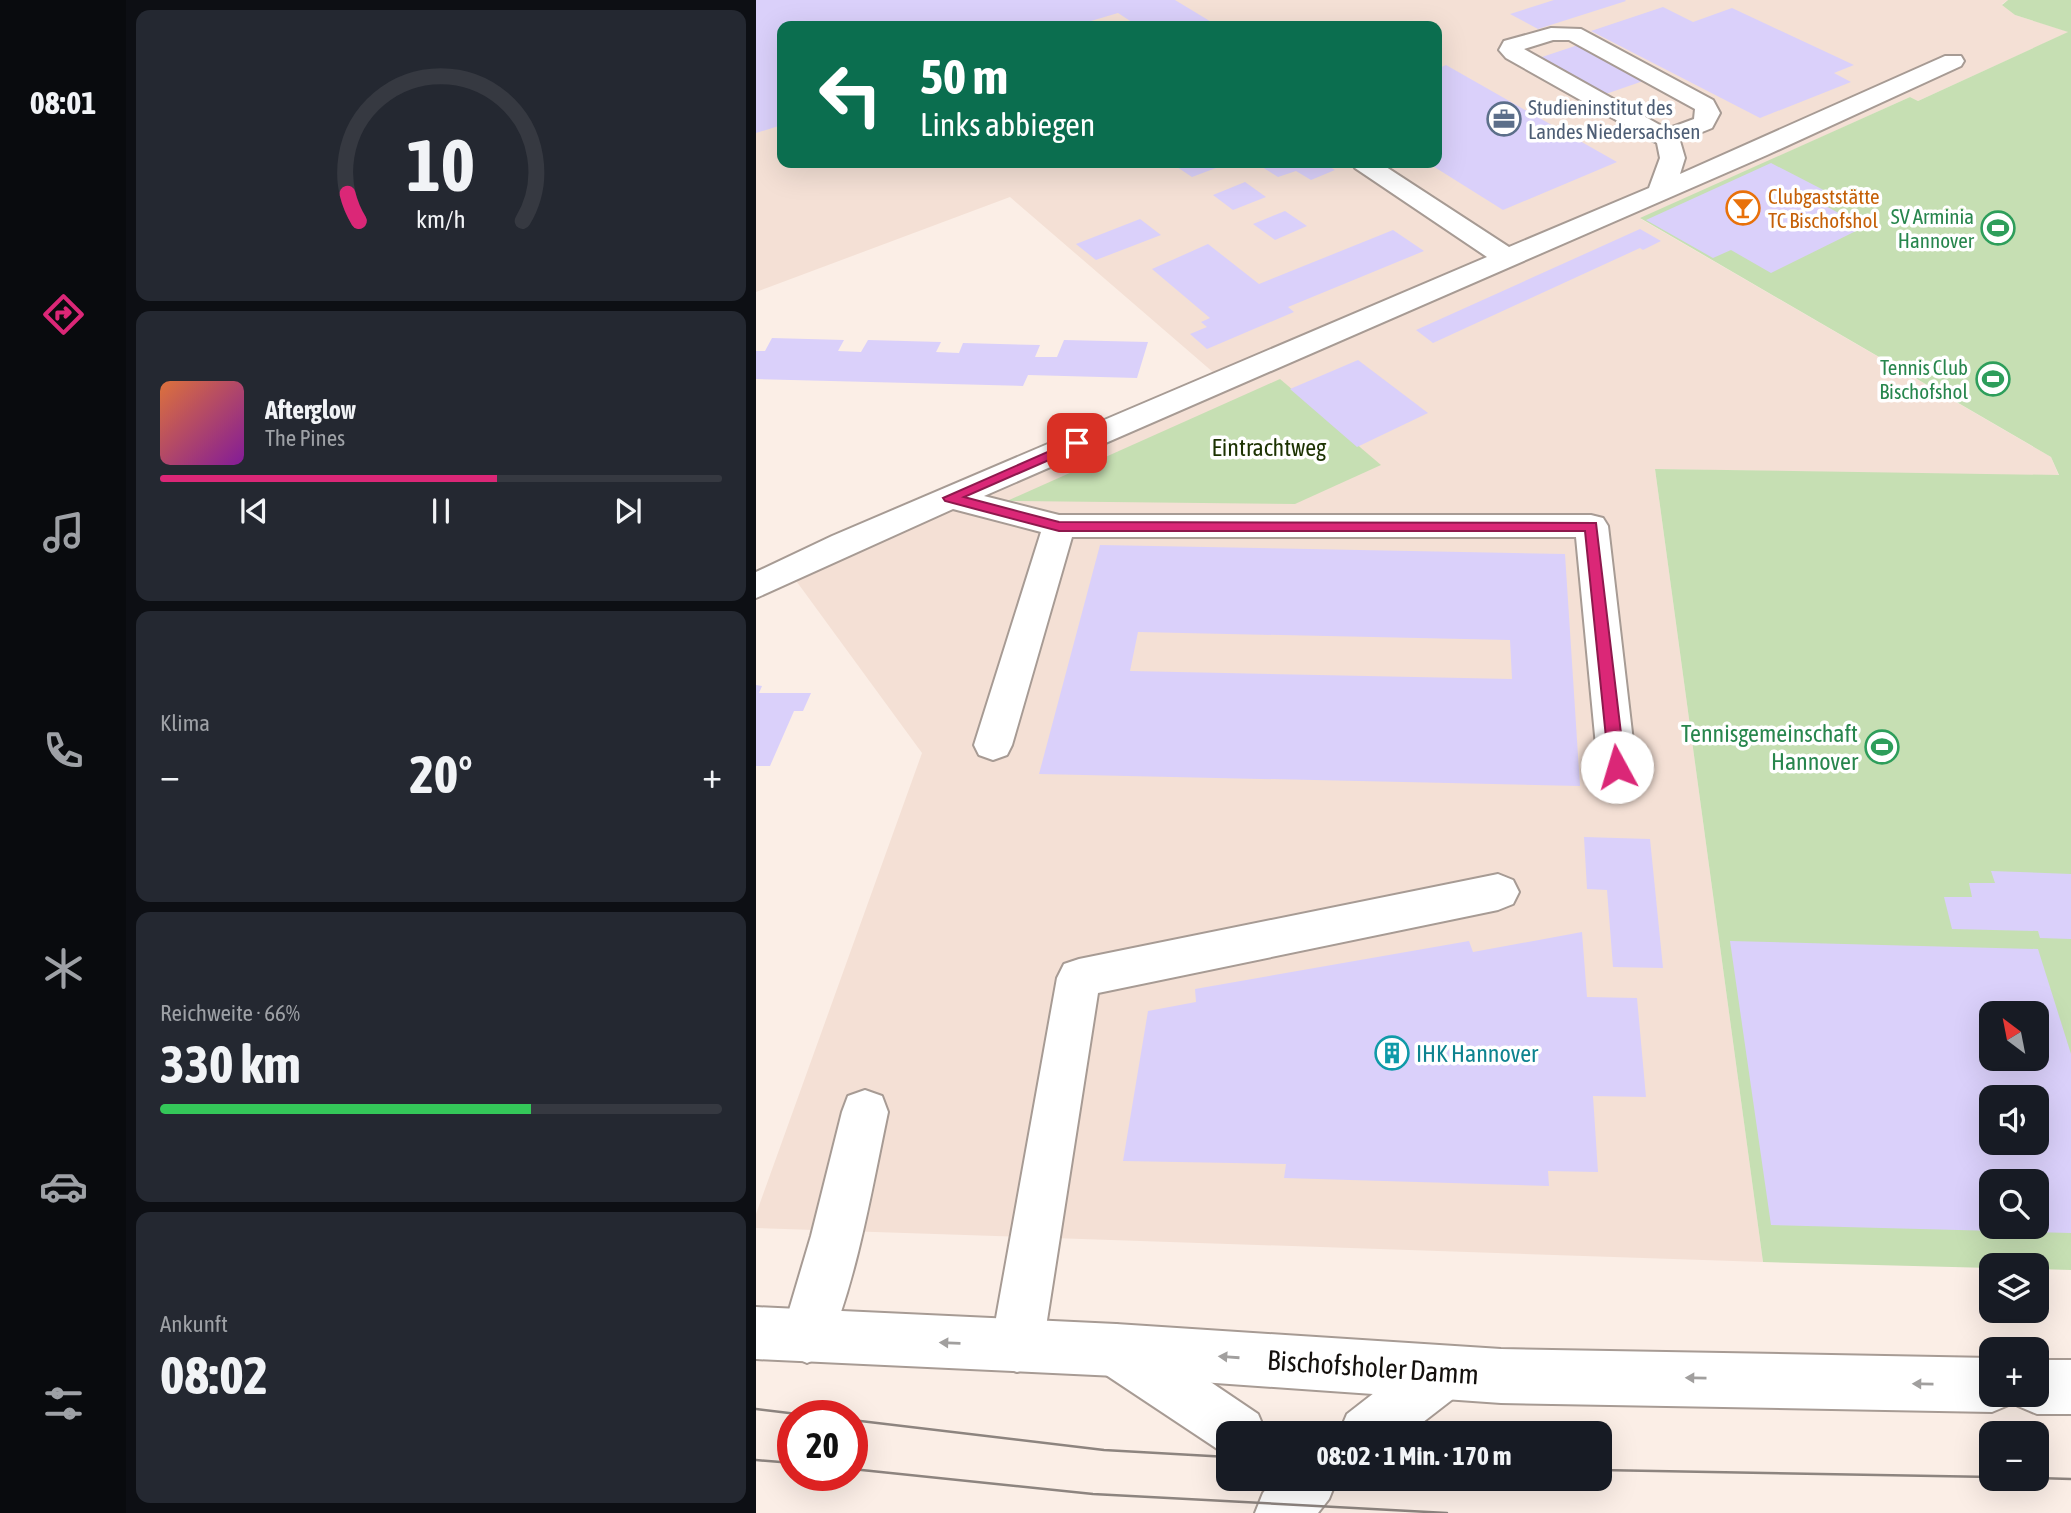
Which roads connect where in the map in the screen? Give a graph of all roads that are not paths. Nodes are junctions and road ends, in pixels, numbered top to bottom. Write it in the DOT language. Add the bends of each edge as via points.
graph roads {
  1 [pos="1953,61"];
  2 [pos="1666,138"];
  3 [pos="1372,168"];
  4 [pos="1660,192"];
  5 [pos="1506,257"];
  6 [pos="950,498"];
  7 [pos="1059,526"];
  8 [pos="756,586"];
  9 [pos="993,745"];
  10 [pos="1617,767"];
  11 [pos="1498,892"];
  12 [pos="865,1112"];
  13 [pos="756,1333"];
  14 [pos="807,1337"];
  15 [pos="1017,1346"];
  16 [pos="1116,1350"];
  17 [pos="1443,1373"];
  18 [pos="1979,1385"];
  19 [pos="2049,1387"];
  20 [pos="2071,1387"];
  21 [pos="1221,1421"];
  22 [pos="1381,1421"];
  1 -- 4 [label="street"];
  2 -- 2 [label="street" via="1514,53 1512,46 1551,34 1573,34 1705,105 1704,123"];
  2 -- 4 [label="street" via="1672,162"];
  3 -- 5 [label="street"];
  4 -- 5 [label="street"];
  5 -- 6 [label="street"];
  6 -- 7 [label="street"];
  6 -- 8 [label="street"];
  7 -- 9 [label="street"];
  7 -- 10 [label="street" via="1591,526"];
  11 -- 15 [label="street" via="1079,978"];
  12 -- 14 [label="street"];
  13 -- 14 [label="street, Bischofsholer Damm"];
  15 -- 14 [label="street, Bischofsholer Damm, one-way"];
  15 -- 16 [label="street, Bischofsholer Damm"];
  17 -- 16 [label="street, Bischofsholer Damm, one-way"];
  16 -- 21 [label="street"];
  18 -- 17 [label="street, Bischofsholer Damm, one-way"];
  17 -- 22 [label="street"];
  19 -- 20 [label="street"];
}
